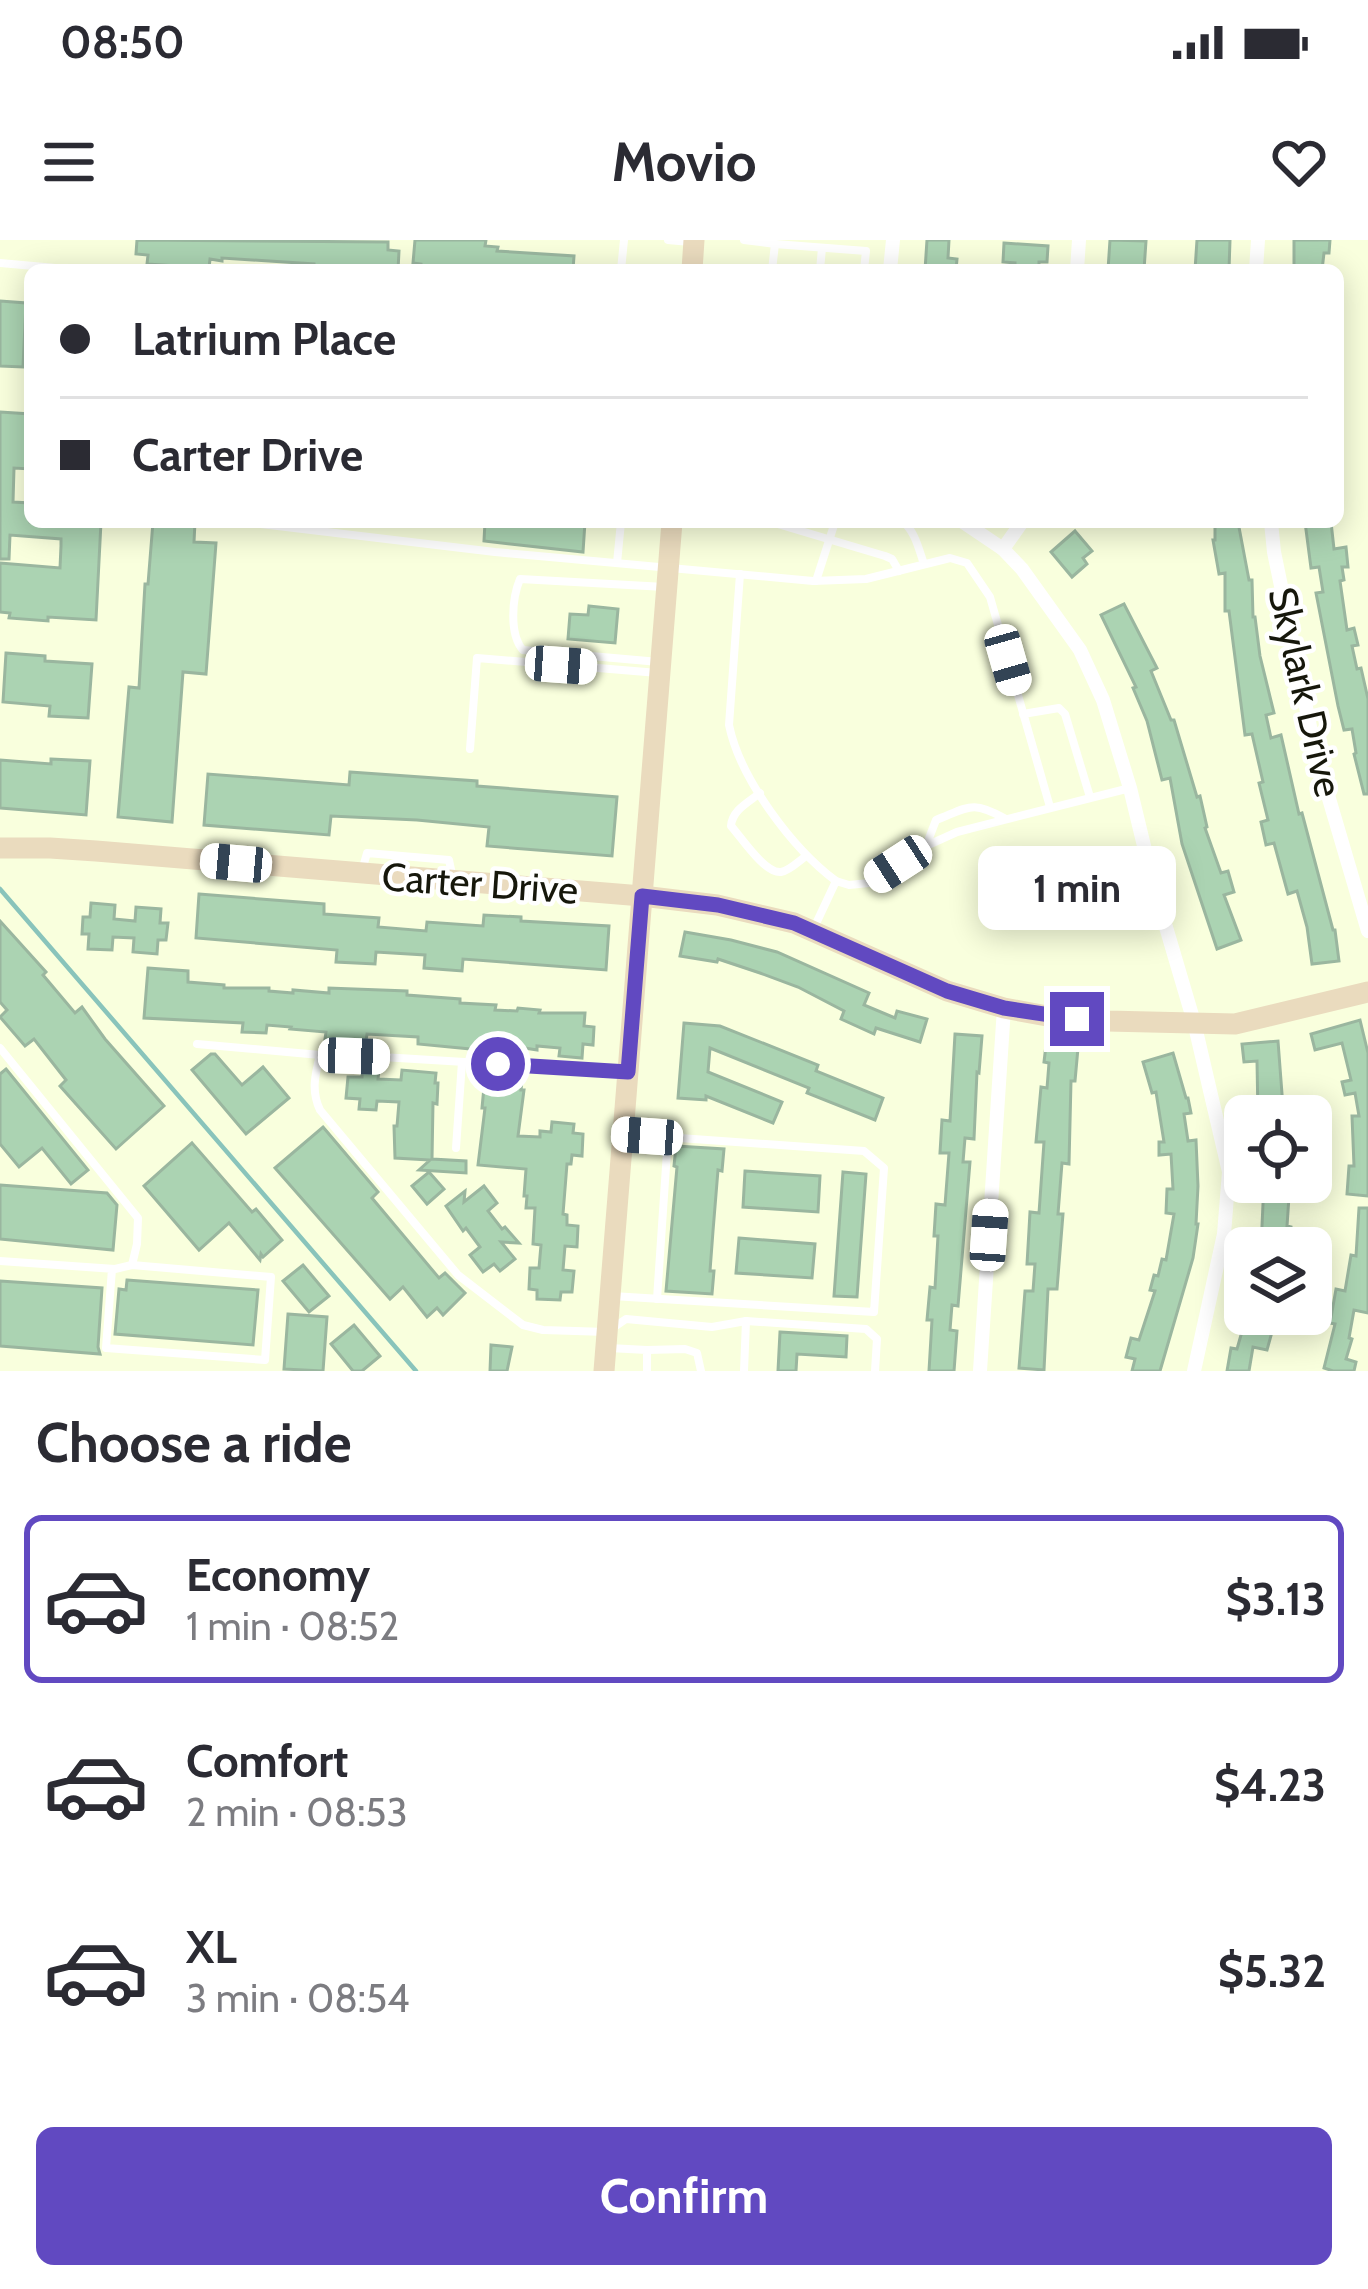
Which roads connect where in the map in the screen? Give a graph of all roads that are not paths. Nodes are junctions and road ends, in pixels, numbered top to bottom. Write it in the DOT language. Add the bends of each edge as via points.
graph roads {
  1 [pos="668,240"];
  2 [pos="744,240"];
  3 [pos="694,241"];
  4 [pos="775,244"];
  5 [pos="822,248"];
  6 [pos="773,264"];
  7 [pos="821,264"];
  8 [pos="865,264"];
  9 [pos="294,528"];
  10 [pos="620,528"];
  11 [pos="671,528"];
  12 [pos="790,528"];
  13 [pos="833,528"];
  14 [pos="907,528"];
  15 [pos="972,528"];
  16 [pos="1018,528"];
  17 [pos="1272,528"];
  18 [pos="829,540"];
  19 [pos="1003,549"];
  20 [pos="617,562"];
  21 [pos="924,565"];
  22 [pos="899,571"];
  23 [pos="740,574"];
  24 [pos="667,577"];
  25 [pos="815,581"];
  26 [pos="660,668"];
  27 [pos="1024,714"];
  28 [pos="470,749"];
  29 [pos="1130,788"];
  30 [pos="760,793"];
  31 [pos="1090,797"];
  32 [pos="1050,807"];
  33 [pos="1006,819"];
  34 [pos="926,846"];
  35 [pos="0,848"];
  36 [pos="806,856"];
  37 [pos="836,881"];
  38 [pos="642,896"];
  39 [pos="1368,931"];
  40 [pos="812,932"];
  41 [pos="1368,992"];
  42 [pos="1004,1008"];
  43 [pos="1194,1022"];
  44 [pos="197,1044"];
  45 [pos="0,1048"];
  46 [pos="320,1055"];
  47 [pos="462,1062"];
  48 [pos="628,1072"];
  49 [pos="623,1134"];
  50 [pos="668,1137"];
  51 [pos="456,1148"];
  52 [pos="0,1261"];
  53 [pos="132,1265"];
  54 [pos="112,1269"];
  55 [pos="610,1296"];
  56 [pos="657,1299"];
  57 [pos="746,1321"];
  58 [pos="607,1340"];
  59 [pos="646,1350"];
  60 [pos="604,1371"];
  61 [pos="647,1371"];
  62 [pos="701,1371"];
  63 [pos="744,1371"];
  64 [pos="875,1371"];
  65 [pos="980,1371"];
  66 [pos="1194,1371"];
  1 -- 3 [label="lane"];
  2 -- 4 [label="lane"];
  4 -- 5 [label="lane"];
  4 -- 6 [label="lane"];
  5 -- 7 [label="lane"];
  5 -- 8 [label="lane" via="866,251"];
  9 -- 20 [label="lane"];
  10 -- 20 [label="lane"];
  11 -- 24 [label="street"];
  12 -- 18 [label="lane"];
  13 -- 18 [label="lane"];
  14 -- 21 [label="lane"];
  15 -- 19 [label="street"];
  16 -- 19 [label="street"];
  17 -- 39 [label="street, Skylark Drive" via="1315,751"];
  18 -- 22 [label="lane" via="892,559"];
  18 -- 25 [label="lane"];
  19 -- 29 [label="street" via="1080,650"];
  20 -- 24 [label="lane"];
  21 -- 22 [label="lane"];
  21 -- 27 [label="lane" via="950,558 967,563 980,581"];
  22 -- 25 [label="lane"];
  23 -- 24 [label="lane"];
  23 -- 25 [label="lane"];
  23 -- 30 [label="lane" via="729,725"];
  24 -- 26 [label="street"];
  24 -- 26 [label="lane" via="520,579 516,587 514,638 523,650"];
  26 -- 28 [label="lane" via="477,658"];
  26 -- 38 [label="street"];
  27 -- 31 [label="lane" via="1053,707 1065,714"];
  27 -- 32 [label="lane"];
  29 -- 31 [label="lane"];
  29 -- 43 [label="street"];
  30 -- 36 [label="lane"];
  30 -- 36 [label="lane" via="731,826 775,872"];
  31 -- 32 [label="lane"];
  32 -- 33 [label="lane"];
  33 -- 34 [label="lane"];
  33 -- 34 [label="lane" via="973,806 936,820"];
  34 -- 37 [label="lane" via="868,883"];
  35 -- 38 [label="street, Carter Drive"];
  36 -- 37 [label="lane"];
  37 -- 40 [label="lane"];
  38 -- 40 [label="street, Carter Drive" via="718,905"];
  38 -- 48 [label="street"];
  40 -- 42 [label="street, Carter Drive"];
  41 -- 43 [label="street, Carter Drive" via="1235,1024"];
  42 -- 43 [label="street, Carter Drive" via="1107,1022"];
  42 -- 65 [label="street"];
  43 -- 66 [label="street" via="1228,1172 1224,1234"];
  44 -- 46 [label="lane"];
  45 -- 53 [label="lane" via="137,1218"];
  46 -- 47 [label="lane"];
  46 -- 58 [label="lane" via="320,1110 458,1275 523,1325"];
  47 -- 48 [label="lane"];
  47 -- 51 [label="lane"];
  48 -- 49 [label="street"];
  49 -- 50 [label="lane"];
  49 -- 55 [label="street"];
  50 -- 56 [label="lane"];
  50 -- 56 [label="lane" via="864,1151 884,1168 874,1312"];
  52 -- 54 [label="lane"];
  53 -- 54 [label="lane"];
  53 -- 54 [label="lane" via="271,1277 265,1360 106,1348"];
  55 -- 56 [label="lane"];
  55 -- 58 [label="street"];
  57 -- 58 [label="lane" via="712,1328 626,1319"];
  57 -- 63 [label="lane"];
  57 -- 64 [label="lane" via="866,1329 877,1339"];
  58 -- 59 [label="lane"];
  58 -- 60 [label="street"];
  59 -- 61 [label="lane"];
  59 -- 62 [label="lane" via="697,1353"];
}
